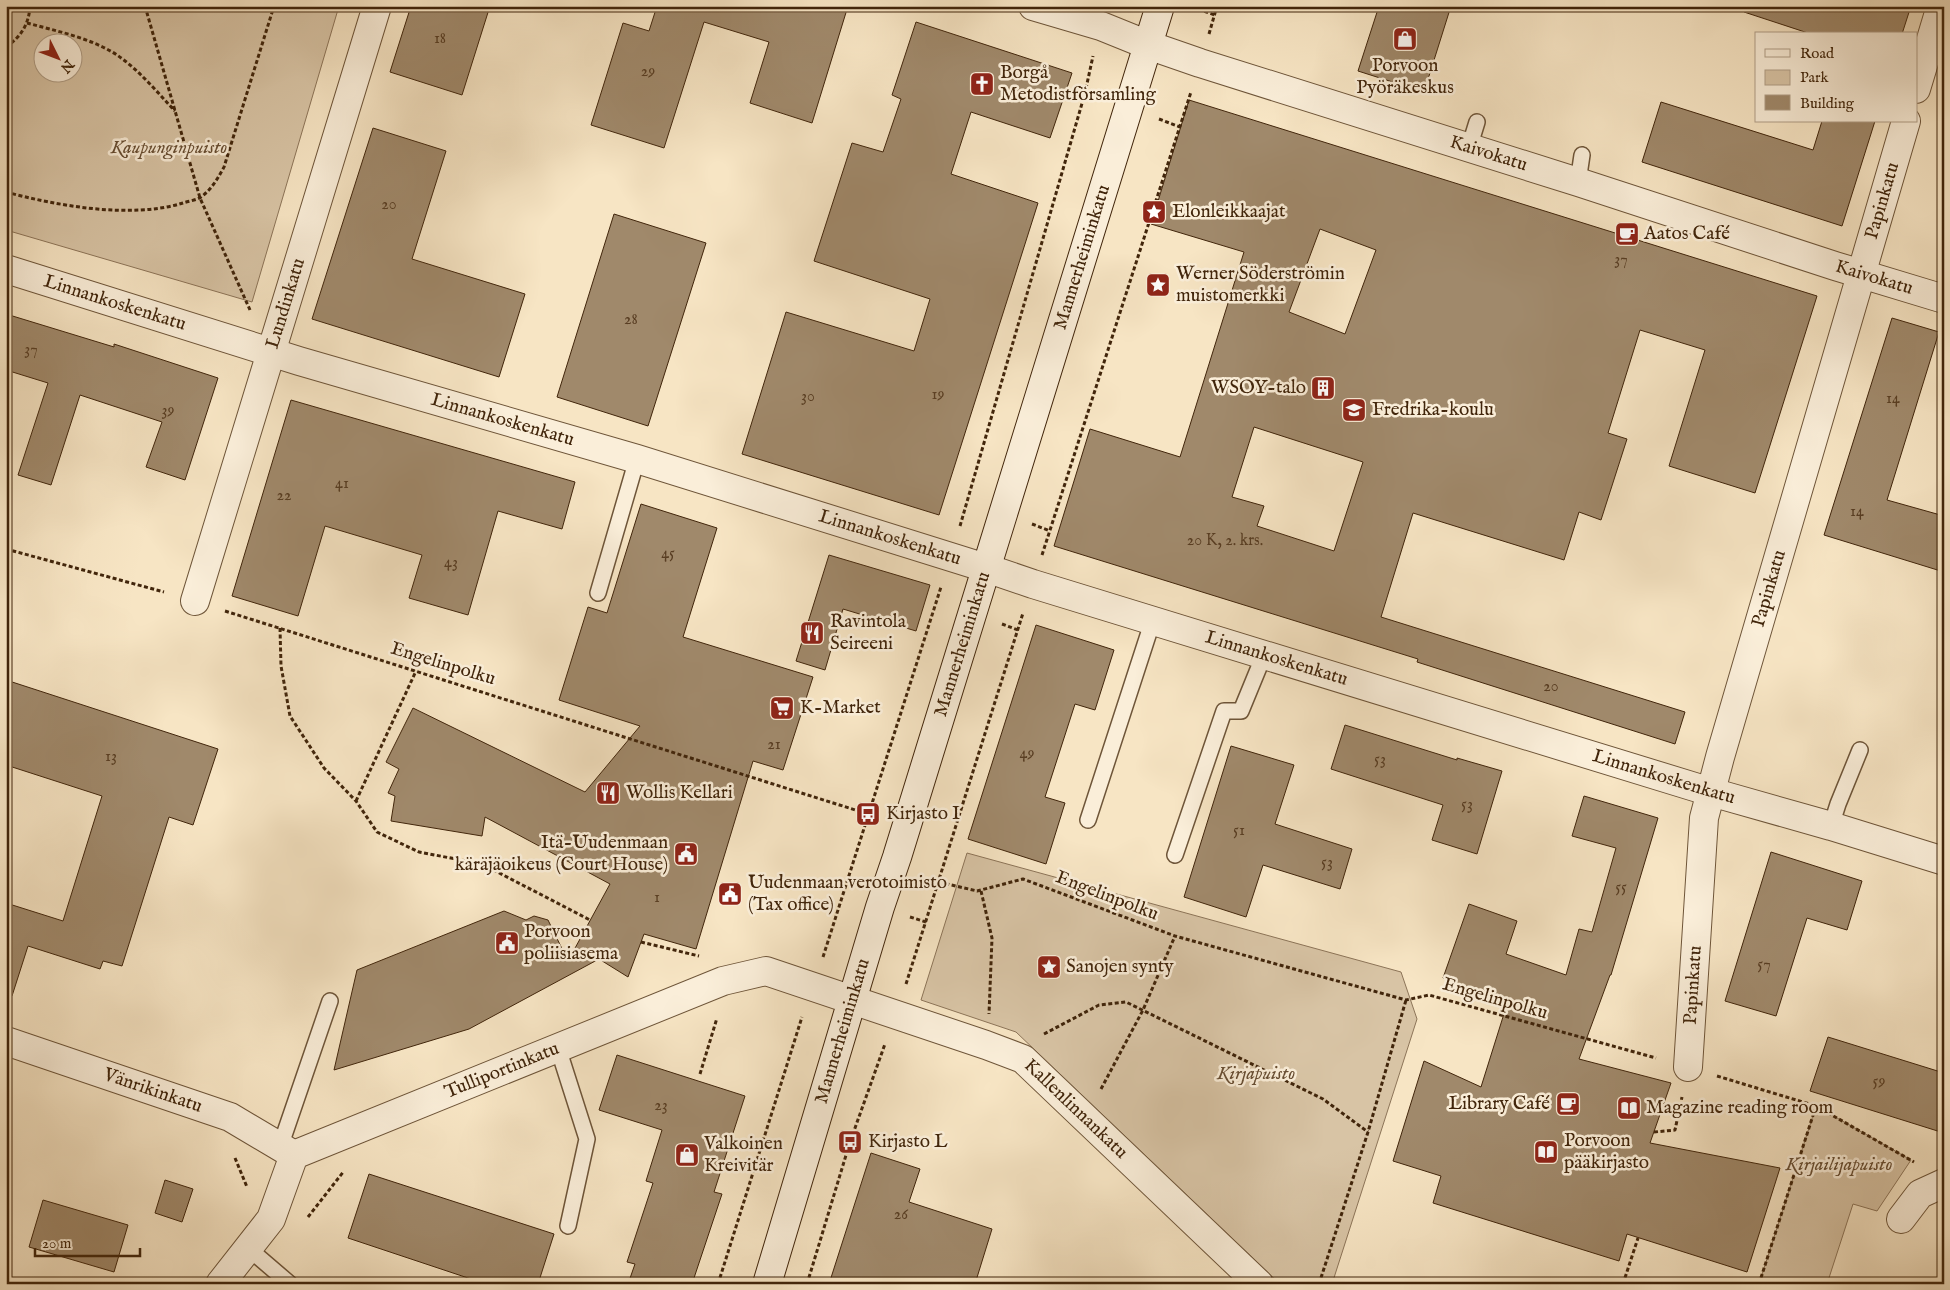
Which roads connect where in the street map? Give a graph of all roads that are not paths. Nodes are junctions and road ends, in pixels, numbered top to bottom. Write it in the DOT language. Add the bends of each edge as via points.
graph roads {
  1 [pos="377,6"];
  2 [pos="1034,6"];
  3 [pos="1160,6"];
  4 [pos="1941,6"];
  5 [pos="1148,45"];
  6 [pos="1918,82"];
  7 [pos="1477,122"];
  8 [pos="1906,122"];
  9 [pos="1469,148"];
  10 [pos="1582,155"];
  11 [pos="1578,182"];
  12 [pos="6,269"];
  13 [pos="1861,274"];
  14 [pos="1944,299"];
  15 [pos="272,351"];
  16 [pos="637,459"];
  17 [pos="986,568"];
  18 [pos="598,593"];
  19 [pos="195,601"];
  20 [pos="1153,620"];
  21 [pos="1264,655"];
  22 [pos="1860,750"];
  23 [pos="1711,792"];
  24 [pos="1088,820"];
  25 [pos="1831,826"];
  26 [pos="1175,855"];
  27 [pos="1944,862"];
  28 [pos="852,1000"];
  29 [pos="330,1001"];
  30 [pos="6,1040"];
  31 [pos="558,1048"];
  32 [pos="1688,1067"];
  33 [pos="287,1151"];
  34 [pos="1944,1182"];
  35 [pos="1901,1219"];
  36 [pos="568,1226"];
  37 [pos="248,1248"];
  38 [pos="220,1284"];
  39 [pos="290,1284"];
  40 [pos="766,1284"];
  41 [pos="1259,1284"];
  1 -- 15 [label="street, Lundinkatu"];
  2 -- 5 [label="street, Kaivokatu" via="1101,26"];
  3 -- 5 [label="street, Mannerheiminkatu"];
  4 -- 6 [label="street"];
  5 -- 9 [label="street, Kaivokatu"];
  5 -- 17 [label="street, Mannerheiminkatu"];
  7 -- 9 [label="lane"];
  8 -- 13 [label="street, Papinkatu"];
  9 -- 11 [label="street, Kaivokatu"];
  10 -- 11 [label="lane"];
  11 -- 13 [label="street, Kaivokatu"];
  12 -- 15 [label="street, Linnankoskenkatu"];
  13 -- 14 [label="street, Kaivokatu"];
  13 -- 23 [label="street, Papinkatu"];
  15 -- 16 [label="street, Linnankoskenkatu"];
  15 -- 19 [label="street, Lundinkatu"];
  16 -- 17 [label="street, Linnankoskenkatu"];
  16 -- 18 [label="lane"];
  17 -- 20 [label="street, Linnankoskenkatu"];
  17 -- 28 [label="street, Mannerheiminkatu"];
  20 -- 21 [label="street, Linnankoskenkatu"];
  20 -- 24 [label="lane"];
  21 -- 23 [label="street, Linnankoskenkatu"];
  21 -- 26 [label="lane" via="1241,711 1224,711"];
  22 -- 25 [label="lane"];
  23 -- 25 [label="street, Linnankoskenkatu"];
  23 -- 32 [label="street, Papinkatu" via="1704,818"];
  25 -- 27 [label="street, Linnankoskenkatu"];
  28 -- 31 [label="street, Tulliportinkatu" via="766,971 723,981"];
  28 -- 40 [label="street, Mannerheiminkatu"];
  28 -- 41 [label="street, Kallenlinnankatu" via="1023,1059"];
  29 -- 33 [label="lane"];
  30 -- 33 [label="street, Vänrikinkatu" via="230,1117"];
  31 -- 33 [label="street, Tulliportinkatu"];
  31 -- 36 [label="lane" via="587,1139"];
  33 -- 37 [label="street" via="271,1219"];
  34 -- 35 [label="street" via="1920,1194"];
  37 -- 38 [label="street"];
  37 -- 39 [label="lane"];
}
